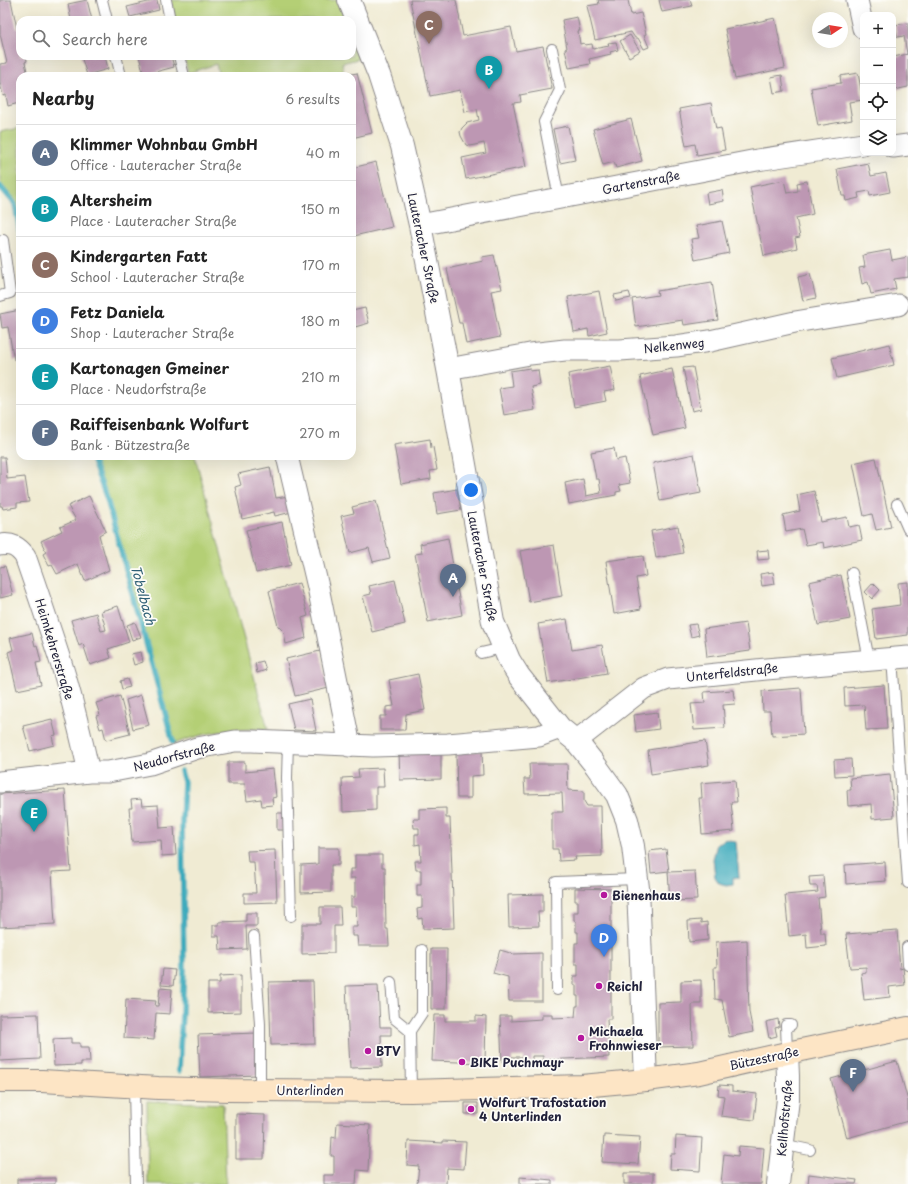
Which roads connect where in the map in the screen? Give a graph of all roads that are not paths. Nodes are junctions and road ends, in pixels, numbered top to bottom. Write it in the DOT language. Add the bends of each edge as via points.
graph roads {
  1 [pos="102,0"];
  2 [pos="166,0"];
  3 [pos="349,0"];
  4 [pos="857,0"];
  5 [pos="860,14"];
  6 [pos="106,16"];
  7 [pos="169,16"];
  8 [pos="356,16"];
  9 [pos="356,17"];
  10 [pos="552,49"];
  11 [pos="117,60"];
  12 [pos="180,60"];
  13 [pos="120,72"];
  14 [pos="183,72"];
  15 [pos="860,144"];
  16 [pos="908,145"];
  17 [pos="896,147"];
  18 [pos="559,198"];
  19 [pos="418,233"];
  20 [pos="3,240"];
  21 [pos="0,296"];
  22 [pos="898,305"];
  23 [pos="448,370"];
  24 [pos="288,460"];
  25 [pos="896,504"];
  26 [pos="908,529"];
  27 [pos="0,545"];
  28 [pos="852,574"];
  29 [pos="503,646"];
  30 [pos="481,654"];
  31 [pos="900,658"];
  32 [pos="869,660"];
  33 [pos="568,734"];
  34 [pos="288,742"];
  35 [pos="349,746"];
  36 [pos="89,772"];
  37 [pos="0,782"];
  38 [pos="637,879"];
  39 [pos="908,883"];
  40 [pos="291,916"];
  41 [pos="254,936"];
  42 [pos="907,947"];
  43 [pos="422,950"];
  44 [pos="908,965"];
  45 [pos="391,982"];
  46 [pos="557,990"];
  47 [pos="791,1024"];
  48 [pos="908,1028"];
  49 [pos="410,1031"];
  50 [pos="787,1053"];
  51 [pos="0,1080"];
  52 [pos="646,1080"];
  53 [pos="620,1083"];
  54 [pos="134,1087"];
  55 [pos="260,1090"];
  56 [pos="410,1090"];
  57 [pos="782,1144"];
  58 [pos="810,1150"];
  59 [pos="136,1184"];
  60 [pos="778,1184"];
  1 -- 6 [label="lane"];
  2 -- 7 [label="lane"];
  3 -- 8 [label="street, Lauteracher Straße"];
  4 -- 5 [label="street"];
  9 -- 19 [label="street, Lauteracher Straße" via="380,75 402,146"];
  10 -- 18 [label="lane" via="560,90 544,122 553,147"];
  11 -- 13 [label="lane"];
  12 -- 14 [label="lane"];
  15 -- 18 [label="street, Gartenstraße" via="757,160"];
  16 -- 17 [label="street"];
  18 -- 19 [label="street, Gartenstraße"];
  19 -- 23 [label="street, Lauteracher Straße"];
  20 -- 21 [label="lane" via="10,293"];
  22 -- 23 [label="street, Nelkenweg" via="676,346 565,350"];
  23 -- 29 [label="street, Lauteracher Straße" via="493,622"];
  24 -- 35 [label="street" via="318,587"];
  25 -- 26 [label="lane"];
  27 -- 36 [label="street, Heimkehrerstraße" via="12,544 25,556 62,668"];
  28 -- 32 [label="lane"];
  29 -- 30 [label="lane"];
  29 -- 33 [label="street, Lauteracher Straße" via="519,676"];
  31 -- 32 [label="street, Unterfeldstraße"];
  31 -- 39 [label="lane"];
  32 -- 33 [label="street, Unterfeldstraße" via="668,678 644,688"];
  33 -- 35 [label="street, Neudorfstraße" via="448,744"];
  33 -- 38 [label="street, Lauteracher Straße" via="617,795 627,820"];
  34 -- 35 [label="street, Neudorfstraße"];
  34 -- 36 [label="street, Neudorfstraße" via="235,741 197,748 150,764 108,772"];
  34 -- 40 [label="lane"];
  36 -- 37 [label="street, Neudorfstraße"];
  38 -- 46 [label="lane" via="556,882"];
  38 -- 52 [label="street, Lauteracher Straße"];
  41 -- 55 [label="lane" via="260,1024"];
  42 -- 44 [label="lane"];
  43 -- 49 [label="lane" via="422,1013"];
  45 -- 49 [label="lane" via="394,1018"];
  47 -- 50 [label="lane" via="786,1025"];
  48 -- 50 [label="main road, Bützestraße"];
  49 -- 56 [label="lane"];
  50 -- 52 [label="main road, Bützestraße" via="699,1073"];
  50 -- 57 [label="street, Kellhofstraße" via="788,1099"];
  51 -- 54 [label="main road, Unterlinden"];
  52 -- 53 [label="main road, Bützestraße"];
  53 -- 56 [label="main road, Unterlinden" via="559,1088"];
  54 -- 55 [label="main road, Unterlinden"];
  54 -- 59 [label="lane"];
  55 -- 56 [label="main road, Unterlinden"];
  57 -- 58 [label="lane"];
  57 -- 60 [label="street, Kellhofstraße"];
}
